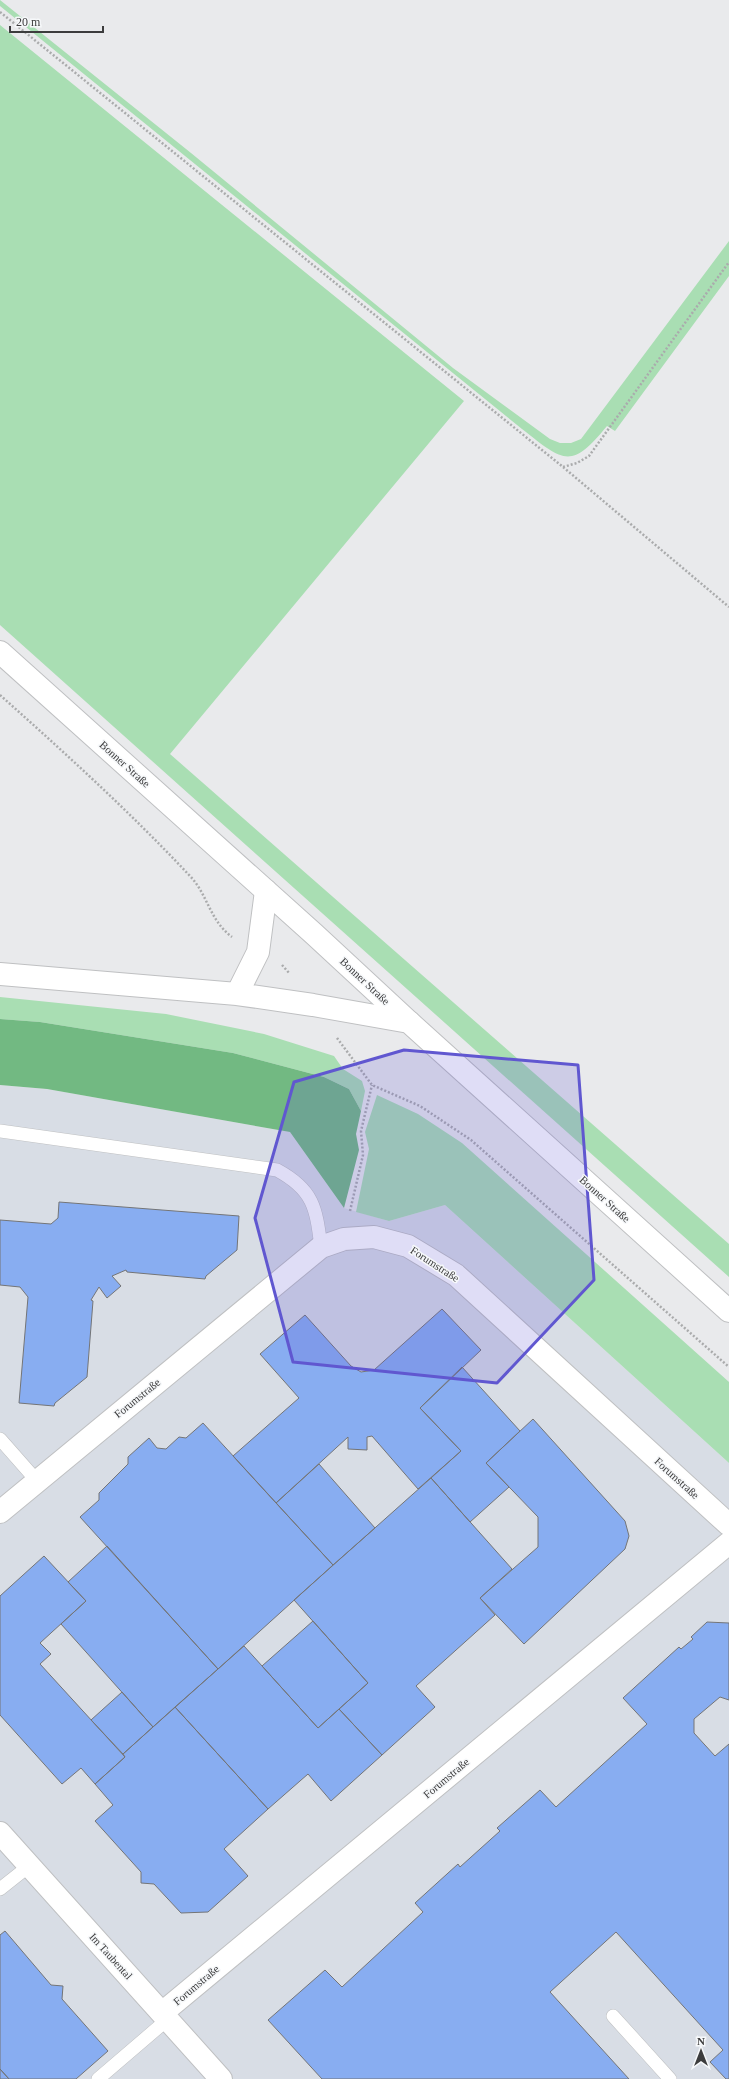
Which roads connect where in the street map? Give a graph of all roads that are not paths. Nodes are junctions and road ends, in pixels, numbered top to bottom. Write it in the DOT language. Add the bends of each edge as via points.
graph roads {
  1 [pos="0,652"];
  2 [pos="266,891"];
  3 [pos="0,974"];
  4 [pos="237,994"];
  5 [pos="409,1022"];
  6 [pos="0,1131"];
  7 [pos="321,1247"];
  8 [pos="729,1311"];
  9 [pos="0,1439"];
  10 [pos="37,1481"];
  11 [pos="0,1512"];
  12 [pos="729,1525"];
  13 [pos="729,1543"];
  14 [pos="0,1833"];
  15 [pos="29,1866"];
  16 [pos="0,1889"];
  17 [pos="165,2016"];
  18 [pos="613,2016"];
  19 [pos="98,2079"];
  20 [pos="221,2079"];
  21 [pos="670,2079"];
  1 -- 2 [label="street, Bonner Straße"];
  2 -- 4 [label="street" via="258,952"];
  2 -- 5 [label="street, Bonner Straße"];
  3 -- 4 [label="street"];
  4 -- 5 [label="street"];
  5 -- 8 [label="street, Bonner Straße"];
  6 -- 7 [label="lane" via="277,1170 294,1180 308,1194 317,1216"];
  7 -- 10 [label="street, Forumstraße"];
  7 -- 12 [label="street, Forumstraße" via="344,1238 374,1237 408,1246 456,1276"];
  9 -- 10 [label="lane"];
  10 -- 11 [label="street, Forumstraße"];
  13 -- 17 [label="street, Forumstraße"];
  14 -- 15 [label="street, Im Taubental"];
  15 -- 16 [label="lane"];
  15 -- 17 [label="street, Im Taubental"];
  17 -- 19 [label="lane"];
  17 -- 20 [label="street, Im Taubental"];
  18 -- 21 [label="lane"];
}
